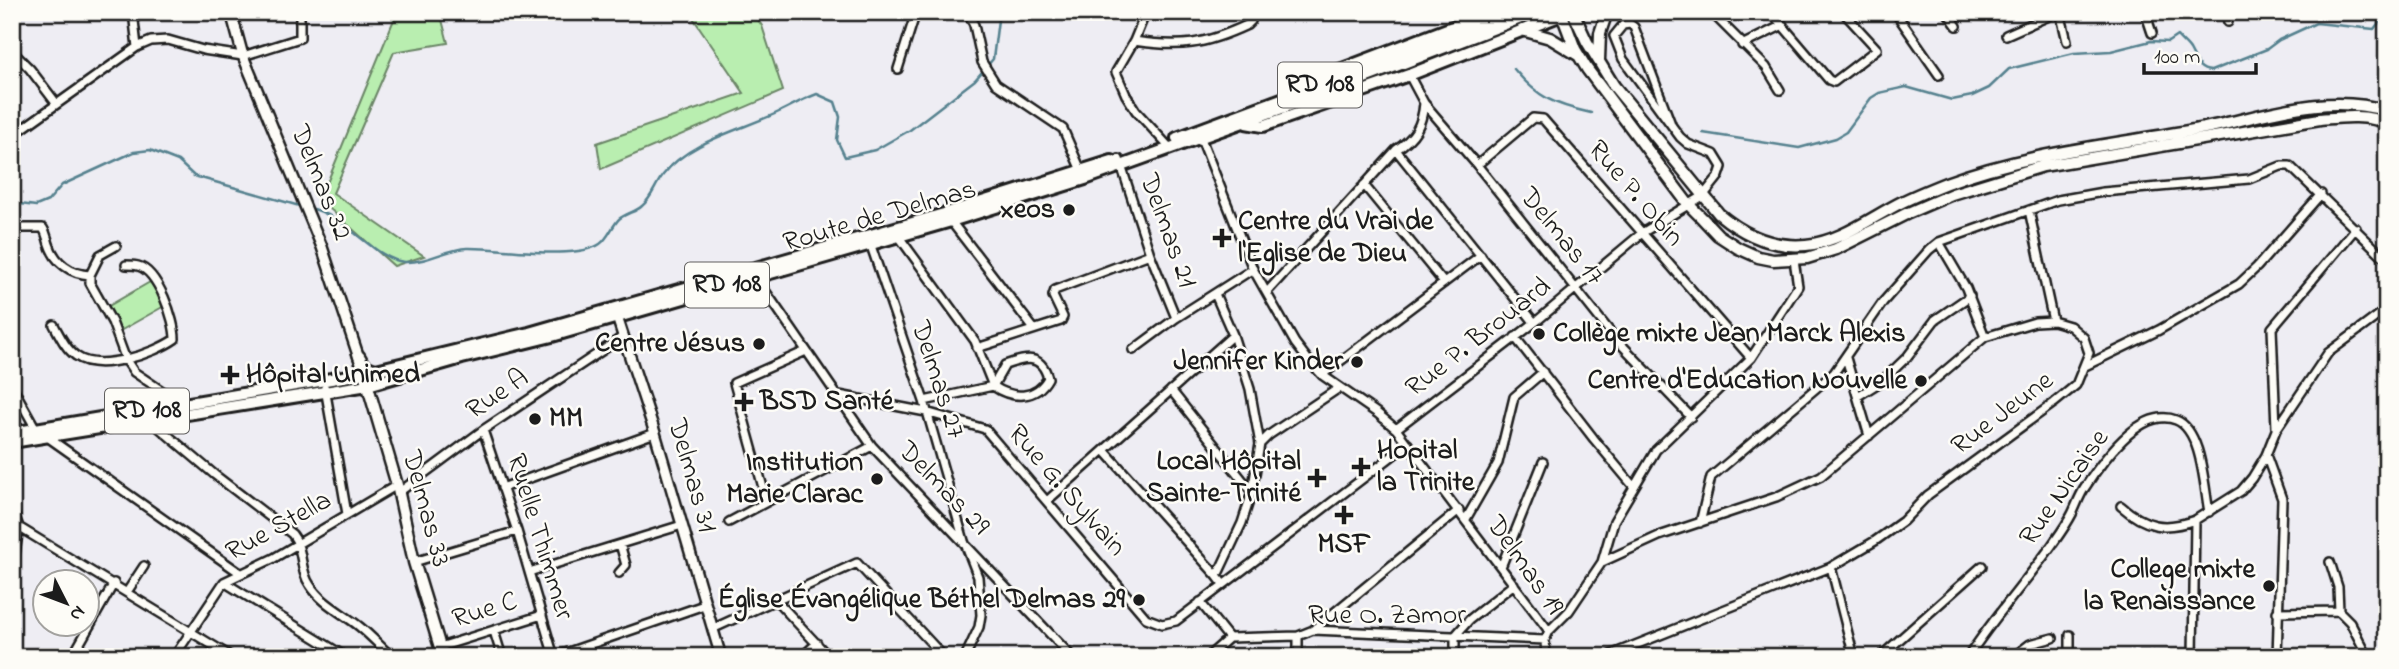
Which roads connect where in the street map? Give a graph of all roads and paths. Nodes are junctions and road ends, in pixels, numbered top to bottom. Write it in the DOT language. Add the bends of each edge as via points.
graph roads {
  1 [pos="134,12"];
  2 [pos="231,12"];
  3 [pos="300,12"];
  4 [pos="916,12"];
  5 [pos="968,12"];
  6 [pos="1146,12"];
  7 [pos="1252,12"];
  8 [pos="1492,12"];
  9 [pos="1514,12"];
  10 [pos="1536,12"];
  11 [pos="1607,12"];
  12 [pos="1711,12"];
  13 [pos="1771,12"];
  14 [pos="1843,12"];
  15 [pos="1895,12"];
  16 [pos="1947,12"];
  17 [pos="2059,12"];
  18 [pos="2146,12"];
  19 [pos="2226,12"];
  20 [pos="1566,15"];
  21 [pos="2228,22"];
  22 [pos="1783,25"];
  23 [pos="1957,26"];
  24 [pos="1522,30"];
  25 [pos="2151,33"];
  26 [pos="2006,35"];
  27 [pos="1134,41"];
  28 [pos="2067,41"];
  29 [pos="1742,45"];
  30 [pos="137,47"];
  31 [pos="12,51"];
  32 [pos="243,56"];
  33 [pos="1579,56"];
  34 [pos="1402,60"];
  35 [pos="1599,60"];
  36 [pos="898,69"];
  37 [pos="1409,75"];
  38 [pos="1939,75"];
  39 [pos="1780,90"];
  40 [pos="56,103"];
  41 [pos="1424,103"];
  42 [pos="2318,105"];
  43 [pos="2387,111"];
  44 [pos="2320,118"];
  45 [pos="1242,119"];
  46 [pos="2387,123"];
  47 [pos="1671,124"];
  48 [pos="1199,134"];
  49 [pos="12,136"];
  50 [pos="1169,145"];
  51 [pos="1396,150"];
  52 [pos="1120,162"];
  53 [pos="1477,165"];
  54 [pos="1083,175"];
  55 [pos="1364,185"];
  56 [pos="2320,194"];
  57 [pos="1703,196"];
  58 [pos="1688,204"];
  59 [pos="2029,210"];
  60 [pos="948,218"];
  61 [pos="12,228"];
  62 [pos="2356,228"];
  63 [pos="896,232"];
  64 [pos="1642,233"];
  65 [pos="869,240"];
  66 [pos="1939,242"];
  67 [pos="116,246"];
  68 [pos="1150,254"];
  69 [pos="1482,255"];
  70 [pos="1794,260"];
  71 [pos="2387,260"];
  72 [pos="126,265"];
  73 [pos="1253,269"];
  74 [pos="753,273"];
  75 [pos="90,275"];
  76 [pos="1444,283"];
  77 [pos="1575,289"];
  78 [pos="1267,292"];
  79 [pos="1215,294"];
  80 [pos="1970,296"];
  81 [pos="2387,309"];
  82 [pos="616,313"];
  83 [pos="1176,318"];
  84 [pos="2053,321"];
  85 [pos="1534,322"];
  86 [pos="54,325"];
  87 [pos="1034,329"];
  88 [pos="1233,335"];
  89 [pos="624,336"];
  90 [pos="1515,337"];
  91 [pos="1985,337"];
  92 [pos="977,348"];
  93 [pos="1133,350"];
  94 [pos="806,351"];
  95 [pos="359,356"];
  96 [pos="1751,358"];
  97 [pos="1846,358"];
  98 [pos="126,360"];
  99 [pos="2085,366"];
  100 [pos="376,370"];
  101 [pos="1543,372"];
  102 [pos="359,374"];
  103 [pos="1322,375"];
  104 [pos="368,385"];
  105 [pos="12,386"];
  106 [pos="325,386"];
  107 [pos="993,386"];
  108 [pos="353,388"];
  109 [pos="1339,388"];
  110 [pos="1171,390"];
  111 [pos="839,395"];
  112 [pos="1858,396"];
  113 [pos="924,401"];
  114 [pos="372,403"];
  115 [pos="183,405"];
  116 [pos="926,412"];
  117 [pos="150,415"];
  118 [pos="1691,416"];
  119 [pos="36,429"];
  120 [pos="1396,429"];
  121 [pos="483,430"];
  122 [pos="2276,430"];
  123 [pos="12,433"];
  124 [pos="655,433"];
  125 [pos="46,436"];
  126 [pos="1869,436"];
  127 [pos="12,442"];
  128 [pos="1260,444"];
  129 [pos="1408,444"];
  130 [pos="872,446"];
  131 [pos="1104,450"];
  132 [pos="2266,455"];
  133 [pos="1543,461"];
  134 [pos="1634,487"];
  135 [pos="502,488"];
  136 [pos="397,489"];
  137 [pos="1252,492"];
  138 [pos="1048,500"];
  139 [pos="767,502"];
  140 [pos="2121,506"];
  141 [pos="12,509"];
  142 [pos="1459,510"];
  143 [pos="2209,512"];
  144 [pos="347,514"];
  145 [pos="1466,519"];
  146 [pos="2195,520"];
  147 [pos="729,522"];
  148 [pos="1700,523"];
  149 [pos="16,525"];
  150 [pos="682,525"];
  151 [pos="517,531"];
  152 [pos="964,541"];
  153 [pos="298,544"];
  154 [pos="620,544"];
  155 [pos="419,560"];
  156 [pos="1602,562"];
  157 [pos="2330,562"];
  158 [pos="144,566"];
  159 [pos="1982,566"];
  160 [pos="1501,567"];
  161 [pos="1831,567"];
  162 [pos="529,572"];
  163 [pos="240,573"];
  164 [pos="619,573"];
  165 [pos="12,575"];
  166 [pos="1217,576"];
  167 [pos="224,582"];
  168 [pos="114,583"];
  169 [pos="1223,584"];
  170 [pos="1514,584"];
  171 [pos="127,592"];
  172 [pos="775,599"];
  173 [pos="1200,602"];
  174 [pos="704,605"];
  175 [pos="2339,611"];
  176 [pos="2277,612"];
  177 [pos="542,615"];
  178 [pos="712,629"];
  179 [pos="1313,630"];
  180 [pos="190,631"];
  181 [pos="494,631"];
  182 [pos="1549,631"];
  183 [pos="2070,635"];
  184 [pos="1298,636"];
  185 [pos="1455,636"];
  186 [pos="1229,638"];
  187 [pos="2053,638"];
  188 [pos="1545,640"];
  189 [pos="817,643"];
  190 [pos="385,651"];
  191 [pos="441,652"];
  192 [pos="1852,656"];
  193 [pos="2193,656"];
  194 [pos="72,657"];
  195 [pos="174,657"];
  196 [pos="232,657"];
  197 [pos="346,657"];
  198 [pos="373,657"];
  199 [pos="392,657"];
  200 [pos="502,657"];
  201 [pos="554,657"];
  202 [pos="721,657"];
  203 [pos="802,657"];
  204 [pos="829,657"];
  205 [pos="944,657"];
  206 [pos="965,657"];
  207 [pos="1072,657"];
  208 [pos="1213,657"];
  209 [pos="1298,657"];
  210 [pos="1455,657"];
  211 [pos="1546,657"];
  212 [pos="1605,657"];
  213 [pos="1880,657"];
  214 [pos="1968,657"];
  215 [pos="2013,657"];
  216 [pos="2070,657"];
  217 [pos="2140,657"];
  218 [pos="2277,657"];
  219 [pos="2368,657"];
  1 -- 30 [label="street"];
  2 -- 32 [label="street, Delmas 32"];
  3 -- 32 [label="street" via="300,38"];
  4 -- 36 [label="street"];
  5 -- 54 [label="street" via="982,62 996,84 1063,129"];
  6 -- 27 [label="street"];
  7 -- 27 [label="street" via="1247,25 1205,42 1160,46"];
  8 -- 45 [label="main road" via="1254,102"];
  9 -- 34 [label="main road, Route de Delmas / RD 108"];
  10 -- 34 [label="main road, Route de Delmas / RD 108"];
  11 -- 35 [label="main road"];
  12 -- 29 [label="street"];
  13 -- 22 [label="street"];
  14 -- 22 [label="street" via="1877,49 1836,81 1831,81"];
  15 -- 38 [label="street"];
  16 -- 23 [label="street"];
  17 -- 26 [label="street"];
  17 -- 28 [label="street"];
  18 -- 25 [label="street"];
  19 -- 21 [label="street"];
  20 -- 24 [label="main road"];
  20 -- 33 [label="main road"];
  20 -- 35 [label="main road"];
  22 -- 29 [label="street"];
  24 -- 33 [label="main road" via="1550,38"];
  24 -- 37 [label="main road"];
  27 -- 50 [label="street" via="1116,72 1136,111"];
  29 -- 39 [label="street" via="1766,67"];
  30 -- 32 [label="street" via="168,40"];
  30 -- 40 [label="street"];
  31 -- 40 [label="street"];
  32 -- 95 [label="street, Delmas 32" via="330,269"];
  33 -- 58 [label="main road"];
  34 -- 45 [label="main road, Route de Delmas / RD 108"];
  35 -- 57 [label="main road" via="1614,86"];
  37 -- 41 [label="street, Delmas 17"];
  37 -- 45 [label="main road" via="1263,126"];
  40 -- 49 [label="street"];
  41 -- 51 [label="street" via="1422,121"];
  41 -- 53 [label="street, Delmas 17"];
  42 -- 43 [label="main road" via="2351,104"];
  42 -- 44 [label="main road"];
  42 -- 57 [label="main road" via="2087,147 1974,173 1807,245 1766,242 1739,230"];
  44 -- 46 [label="main road" via="2354,117"];
  44 -- 70 [label="main road" via="2031,170 1908,212 1836,250"];
  45 -- 48 [label="main road, Route de Delmas / RD 108"];
  47 -- 47 [label="street" via="1634,27 1623,25 1614,36 1619,54"];
  47 -- 57 [label="street" via="1688,144 1718,159 1719,176"];
  48 -- 50 [label="main road, Route de Delmas / RD 108"];
  48 -- 73 [label="street, Delmas 19"];
  50 -- 52 [label="main road, Route de Delmas / RD 108"];
  51 -- 55 [label="street"];
  51 -- 69 [label="street"];
  52 -- 54 [label="main road, Route de Delmas / RD 108"];
  52 -- 68 [label="street, Delmas 21"];
  53 -- 64 [label="street, Rue P. Obin" via="1533,118 1540,118"];
  53 -- 77 [label="street, Delmas 17"];
  54 -- 60 [label="main road, Route de Delmas / RD 108"];
  55 -- 76 [label="street"];
  55 -- 78 [label="street"];
  56 -- 59 [label="street" via="2290,166 2281,166 2249,179 2103,192"];
  56 -- 62 [label="street"];
  56 -- 99 [label="street" via="2239,284"];
  57 -- 58 [label="street, Rue P. Brouard"];
  58 -- 64 [label="street, Rue P. Brouard"];
  58 -- 70 [label="main road" via="1738,248 1758,257"];
  59 -- 66 [label="street"];
  59 -- 84 [label="street"];
  60 -- 63 [label="main road, Route de Delmas / RD 108"];
  60 -- 87 [label="street"];
  61 -- 75 [label="street" via="43,228 61,263 75,273"];
  62 -- 71 [label="street"];
  62 -- 122 [label="street" via="2272,328"];
  63 -- 65 [label="main road, Route de Delmas / RD 108"];
  63 -- 92 [label="street"];
  64 -- 77 [label="street, Rue P. Brouard"];
  64 -- 96 [label="street, Rue P. Obin"];
  65 -- 74 [label="main road, Route de Delmas / RD 108"];
  65 -- 113 [label="street, Delmas 27"];
  66 -- 80 [label="street"];
  66 -- 97 [label="street" via="1883,302"];
  67 -- 75 [label="street" via="100,255"];
  68 -- 83 [label="street, Delmas 21"];
  68 -- 87 [label="street" via="1055,290 1053,296 1063,319"];
  69 -- 76 [label="street"];
  69 -- 85 [label="street"];
  70 -- 96 [label="street" via="1798,286"];
  72 -- 98 [label="street" via="149,273 170,307 176,339 160,350"];
  73 -- 78 [label="street, Delmas 19"];
  73 -- 79 [label="street"];
  74 -- 82 [label="main road, Route de Delmas / RD 108"];
  74 -- 94 [label="street, Delmas 29"];
  75 -- 98 [label="street"];
  76 -- 103 [label="street"];
  77 -- 85 [label="street, Rue P. Brouard"];
  77 -- 118 [label="street, Delmas 17" via="1615,338"];
  78 -- 103 [label="street, Delmas 19" via="1295,343"];
  79 -- 83 [label="street"];
  79 -- 88 [label="street"];
  80 -- 91 [label="street"];
  80 -- 112 [label="street" via="1935,320 1907,357"];
  81 -- 122 [label="street" via="2328,353"];
  82 -- 89 [label="street, Delmas 31"];
  82 -- 100 [label="main road, Route de Delmas / RD 108"];
  82 -- 104 [label="main road, Route de Delmas / RD 108" via="552,336"];
  83 -- 93 [label="street"];
  84 -- 91 [label="street"];
  84 -- 99 [label="street, Rue Jeune" via="2070,326 2084,338 2089,353"];
  85 -- 90 [label="street, Rue P. Brouard"];
  86 -- 98 [label="street" via="77,357"];
  87 -- 92 [label="street"];
  88 -- 110 [label="street"];
  88 -- 128 [label="street" via="1250,389"];
  89 -- 121 [label="street, Rue A"];
  89 -- 124 [label="street, Delmas 31"];
  90 -- 101 [label="street"];
  90 -- 120 [label="street, Rue P. Brouard"];
  91 -- 126 [label="street"];
  92 -- 107 [label="street"];
  94 -- 111 [label="street, Delmas 29"];
  94 -- 139 [label="street" via="734,383"];
  95 -- 100 [label="main road" via="364,365"];
  95 -- 102 [label="main road"];
  96 -- 118 [label="street"];
  97 -- 112 [label="street"];
  97 -- 148 [label="street" via="1823,383 1711,477"];
  98 -- 115 [label="street" via="134,372"];
  99 -- 161 [label="street, Rue Jeune" via="2076,384 2054,403 1927,495 1903,521"];
  100 -- 102 [label="main road, Route de Delmas / RD 108"];
  101 -- 134 [label="street"];
  101 -- 145 [label="street" via="1514,397 1498,463"];
  102 -- 104 [label="main road, Delmas 33"];
  102 -- 106 [label="main road, Route de Delmas / RD 108"];
  103 -- 109 [label="street, Delmas 19"];
  104 -- 108 [label="main road, Route de Delmas / RD 108"];
  104 -- 114 [label="main road, Delmas 33"];
  105 -- 119 [label="street"];
  106 -- 108 [label="main road, Route de Delmas / RD 108"];
  106 -- 115 [label="main road, Route de Delmas / RD 108"];
  106 -- 117 [label="main road, Route de Delmas / RD 108"];
  106 -- 144 [label="street"];
  107 -- 107 [label="street" via="1018,396 1036,391 1048,378 1045,368 1026,358 1005,365"];
  107 -- 113 [label="street"];
  108 -- 114 [label="main road" via="364,392"];
  109 -- 120 [label="street, Delmas 19"];
  109 -- 128 [label="street"];
  110 -- 131 [label="street"];
  110 -- 137 [label="street"];
  111 -- 116 [label="street, Rue G. Sylvain"];
  111 -- 130 [label="street, Delmas 29"];
  112 -- 126 [label="street"];
  113 -- 116 [label="street, Delmas 27"];
  114 -- 136 [label="main road, Delmas 33"];
  115 -- 117 [label="main road, Route de Delmas / RD 108"];
  116 -- 138 [label="street, Rue G. Sylvain" via="985,429"];
  116 -- 152 [label="street, Delmas 27"];
  117 -- 119 [label="main road, Route de Delmas / RD 108"];
  117 -- 125 [label="main road, Route de Delmas / RD 108"];
  117 -- 153 [label="street" via="215,475 292,534"];
  118 -- 134 [label="street" via="1656,450"];
  119 -- 123 [label="main road, Route de Delmas / RD 108"];
  119 -- 125 [label="street"];
  120 -- 129 [label="street, Delmas 19"];
  121 -- 135 [label="street, Ruelle Thimmer"];
  121 -- 136 [label="street, Rue A"];
  122 -- 132 [label="street"];
  124 -- 135 [label="street"];
  124 -- 150 [label="street, Delmas 31"];
  125 -- 127 [label="main road, Route de Delmas / RD 108"];
  125 -- 163 [label="street"];
  126 -- 148 [label="street" via="1821,476"];
  128 -- 137 [label="street"];
  129 -- 142 [label="street, Delmas 19"];
  129 -- 169 [label="street"];
  130 -- 139 [label="street"];
  130 -- 152 [label="street, Delmas 29"];
  131 -- 138 [label="street"];
  131 -- 166 [label="street"];
  132 -- 143 [label="street" via="2241,491"];
  132 -- 176 [label="street" via="2282,499"];
  133 -- 160 [label="street"];
  134 -- 156 [label="street" via="1614,521"];
  135 -- 151 [label="street, Ruelle Thimmer"];
  136 -- 144 [label="street, Rue Stella"];
  136 -- 155 [label="main road, Delmas 33"];
  137 -- 166 [label="street"];
  138 -- 173 [label="street, Rue G. Sylvain" via="1146,618 1162,624 1176,621"];
  139 -- 147 [label="street"];
  140 -- 146 [label="street" via="2137,520 2153,525 2176,527"];
  141 -- 149 [label="street"];
  142 -- 145 [label="street, Delmas 19"];
  142 -- 179 [label="street"];
  143 -- 146 [label="street"];
  143 -- 214 [label="street, Rue Nicaise" via="2200,452 2186,428 2177,420 2164,418 2134,429 2082,491 2052,545"];
  144 -- 153 [label="street, Rue Stella"];
  145 -- 160 [label="street, Delmas 19"];
  146 -- 193 [label="street"];
  148 -- 156 [label="street"];
  149 -- 165 [label="street"];
  149 -- 168 [label="street"];
  150 -- 154 [label="street"];
  150 -- 174 [label="street, Delmas 31"];
  151 -- 155 [label="street"];
  151 -- 162 [label="street, Ruelle Thimmer"];
  152 -- 206 [label="street, Delmas 27" via="978,577 981,615"];
  152 -- 207 [label="street, Delmas 29"];
  153 -- 163 [label="street, Rue Stella"];
  153 -- 190 [label="street" via="304,575 312,588"];
  154 -- 162 [label="street"];
  154 -- 164 [label="street" via="626,565"];
  155 -- 191 [label="main road, Delmas 33"];
  156 -- 182 [label="street" via="1569,611"];
  157 -- 175 [label="street"];
  158 -- 171 [label="street"];
  159 -- 213 [label="street"];
  160 -- 170 [label="street, Delmas 19"];
  161 -- 192 [label="street"];
  161 -- 212 [label="street, Rue Jeune"];
  162 -- 177 [label="street, Ruelle Thimmer"];
  163 -- 167 [label="street, Rue Stella"];
  166 -- 169 [label="street"];
  167 -- 180 [label="street, Rue Stella"];
  167 -- 197 [label="street"];
  168 -- 171 [label="street"];
  168 -- 194 [label="street"];
  169 -- 173 [label="street"];
  170 -- 182 [label="street, Delmas 19"];
  170 -- 185 [label="street"];
  171 -- 180 [label="street"];
  172 -- 178 [label="street"];
  172 -- 189 [label="street"];
  172 -- 205 [label="street" via="857,563"];
  173 -- 186 [label="street"];
  174 -- 178 [label="street, Delmas 31"];
  174 -- 201 [label="street"];
  175 -- 176 [label="street"];
  175 -- 219 [label="street"];
  176 -- 218 [label="street"];
  177 -- 181 [label="street, Rue C"];
  177 -- 201 [label="street, Ruelle Thimmer"];
  178 -- 202 [label="street, Delmas 31"];
  179 -- 184 [label="street, Rue O. Zamor"];
  179 -- 185 [label="street, Rue O. Zamor"];
  180 -- 195 [label="street, Rue Stella"];
  180 -- 196 [label="street"];
  181 -- 191 [label="street, Rue C"];
  181 -- 200 [label="street"];
  182 -- 188 [label="street, Delmas 19"];
  183 -- 216 [label="street"];
  184 -- 186 [label="street, Rue O. Zamor"];
  184 -- 209 [label="street"];
  185 -- 188 [label="street, Rue O. Zamor"];
  185 -- 210 [label="street"];
  186 -- 208 [label="street"];
  187 -- 215 [label="street" via="2030,645"];
  188 -- 211 [label="street, Delmas 19"];
  189 -- 203 [label="street"];
  189 -- 204 [label="street"];
  190 -- 198 [label="street"];
  190 -- 199 [label="street"];
  193 -- 217 [label="street"];
}
